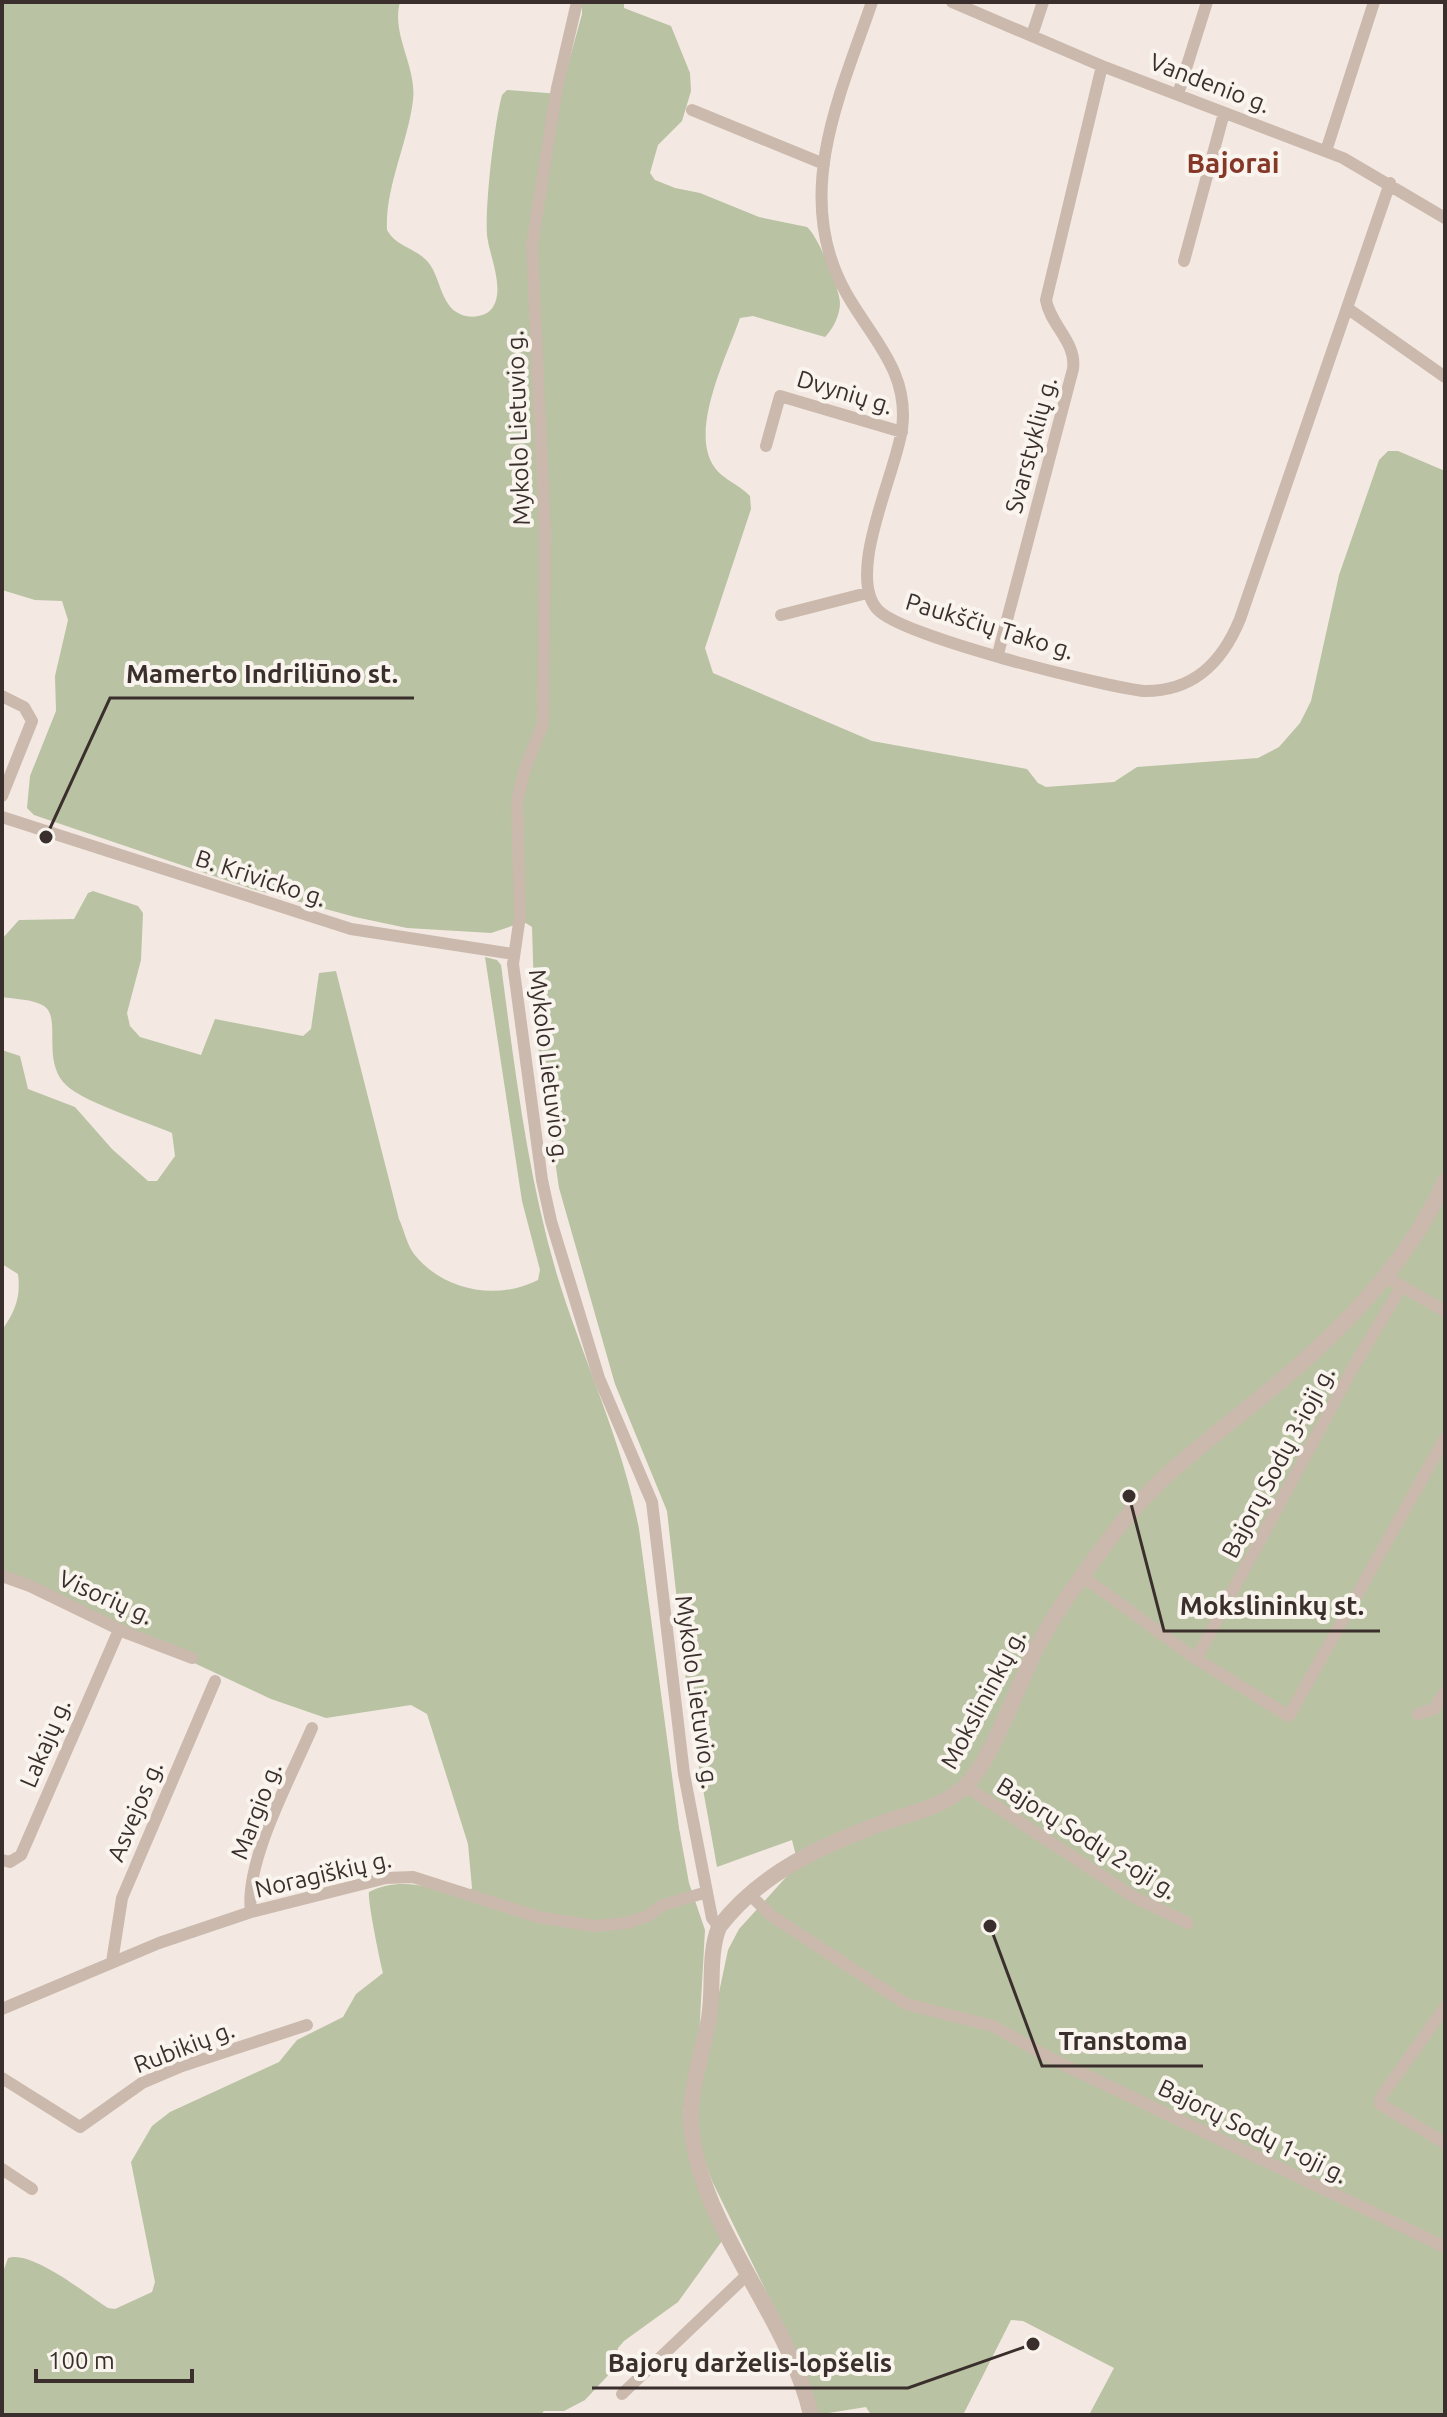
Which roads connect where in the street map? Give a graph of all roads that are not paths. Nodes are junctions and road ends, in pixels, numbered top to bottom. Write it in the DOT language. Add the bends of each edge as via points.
graph roads {
  1 [pos="577,2"];
  2 [pos="872,2"];
  3 [pos="952,2"];
  4 [pos="1043,2"];
  5 [pos="1207,2"];
  6 [pos="1374,2"];
  7 [pos="1032,35"];
  8 [pos="1102,66"];
  9 [pos="1178,94"];
  10 [pos="692,110"];
  11 [pos="1224,113"];
  12 [pos="1326,151"];
  13 [pos="824,164"];
  14 [pos="1390,183"];
  15 [pos="1445,218"];
  16 [pos="1184,261"];
  17 [pos="1347,308"];
  18 [pos="1445,377"];
  19 [pos="902,432"];
  20 [pos="766,446"];
  21 [pos="867,593"];
  22 [pos="781,615"];
  23 [pos="998,654"];
  24 [pos="2,696"];
  25 [pos="2,796"];
  26 [pos="2,817"];
  27 [pos="513,954"];
  28 [pos="1445,1181"];
  29 [pos="1386,1277"];
  30 [pos="1402,1286"];
  31 [pos="1445,1311"];
  32 [pos="1445,1438"];
  33 [pos="2,1576"];
  34 [pos="1082,1576"];
  35 [pos="119,1630"];
  36 [pos="192,1658"];
  37 [pos="1196,1659"];
  38 [pos="215,1681"];
  39 [pos="1445,1692"];
  40 [pos="1418,1714"];
  41 [pos="312,1728"];
  42 [pos="965,1786"];
  43 [pos="2,1860"];
  44 [pos="707,1892"];
  45 [pos="751,1896"];
  46 [pos="251,1912"];
  47 [pos="1188,1923"];
  48 [pos="719,1927"];
  49 [pos="112,1962"];
  50 [pos="1445,2007"];
  51 [pos="2,2009"];
  52 [pos="307,2025"];
  53 [pos="1440,2025"];
  54 [pos="2,2078"];
  55 [pos="1445,2143"];
  56 [pos="2,2169"];
  57 [pos="32,2189"];
  58 [pos="1445,2247"];
  59 [pos="749,2273"];
  60 [pos="622,2394"];
  61 [pos="811,2415"];
  1 -- 27 [label="street, Mykolo Lietuvio g." via="558,80 532,245 545,532 543,723 517,802 520,916"];
  2 -- 13 [label="street" via="836,104"];
  3 -- 7 [label="street, Vandenio g."];
  4 -- 7 [label="street"];
  5 -- 9 [label="street"];
  6 -- 12 [label="street"];
  7 -- 8 [label="street, Vandenio g."];
  8 -- 9 [label="street, Vandenio g."];
  8 -- 23 [label="street, Svarstyklių g." via="1046,300 1074,354 1073,369"];
  9 -- 11 [label="street, Vandenio g."];
  10 -- 13 [label="street"];
  11 -- 12 [label="street, Vandenio g."];
  11 -- 16 [label="street"];
  12 -- 14 [label="street, Vandenio g."];
  13 -- 19 [label="street" via="821,219 830,255 903,388"];
  14 -- 15 [label="street, Vandenio g."];
  14 -- 17 [label="street, Paukščių Tako g."];
  17 -- 18 [label="street"];
  17 -- 23 [label="street, Paukščių Tako g." via="1240,619 1213,666 1186,684 1143,691"];
  19 -- 20 [label="street, Dvynių g." via="780,396"];
  19 -- 21 [label="street" via="868,558"];
  21 -- 22 [label="street"];
  21 -- 23 [label="street, Paukščių Tako g." via="878,610 898,624"];
  24 -- 25 [label="street" via="24,707 32,721"];
  26 -- 27 [label="street, B. Krivicko g." via="327,923"];
  27 -- 44 [label="street, Mykolo Lietuvio g." via="534,1133 551,1221 599,1378 652,1502 684,1774"];
  28 -- 29 [label="street, Mokslininkų g." via="1420,1230"];
  29 -- 30 [label="street"];
  29 -- 34 [label="street, Mokslininkų g." via="1282,1380 1154,1484"];
  30 -- 31 [label="street"];
  30 -- 37 [label="street, Bajorų Sodų 3-ioji g."];
  32 -- 37 [label="street" via="1289,1716"];
  33 -- 35 [label="street, Visorių g."];
  34 -- 37 [label="street"];
  34 -- 42 [label="street, Mokslininkų g." via="1039,1644"];
  35 -- 36 [label="street, Visorių g."];
  35 -- 43 [label="street, Lakajų g." via="21,1855"];
  38 -- 49 [label="street, Asvejos g." via="122,1898"];
  39 -- 40 [label="street" via="1434,1709"];
  41 -- 46 [label="street, Margio g." via="265,1835"];
  42 -- 45 [label="street, Mokslininkų g." via="938,1804 804,1854"];
  42 -- 47 [label="street, Bajorų Sodų 2-oji g." via="1134,1897"];
  44 -- 46 [label="street, Noragiškių g." via="627,1923 595,1926 538,1917 413,1877 386,1878"];
  44 -- 48 [label="street, Mykolo Lietuvio g."];
  45 -- 48 [label="street, Mokslininkų g."];
  45 -- 58 [label="street, Bajorų Sodų 1-oji g." via="772,1916 906,2004 1008,2032 1054,2060"];
  46 -- 49 [label="street, Noragiškių g."];
  48 -- 59 [label="street" via="691,2119 705,2181"];
  49 -- 51 [label="street, Noragiškių g."];
  50 -- 53 [label="street"];
  52 -- 54 [label="street, Rubikių g." via="142,2083 80,2127"];
  53 -- 55 [label="street" via="1380,2104"];
  56 -- 57 [label="street"];
  59 -- 60 [label="street"];
  59 -- 61 [label="street" via="792,2358"];
}
